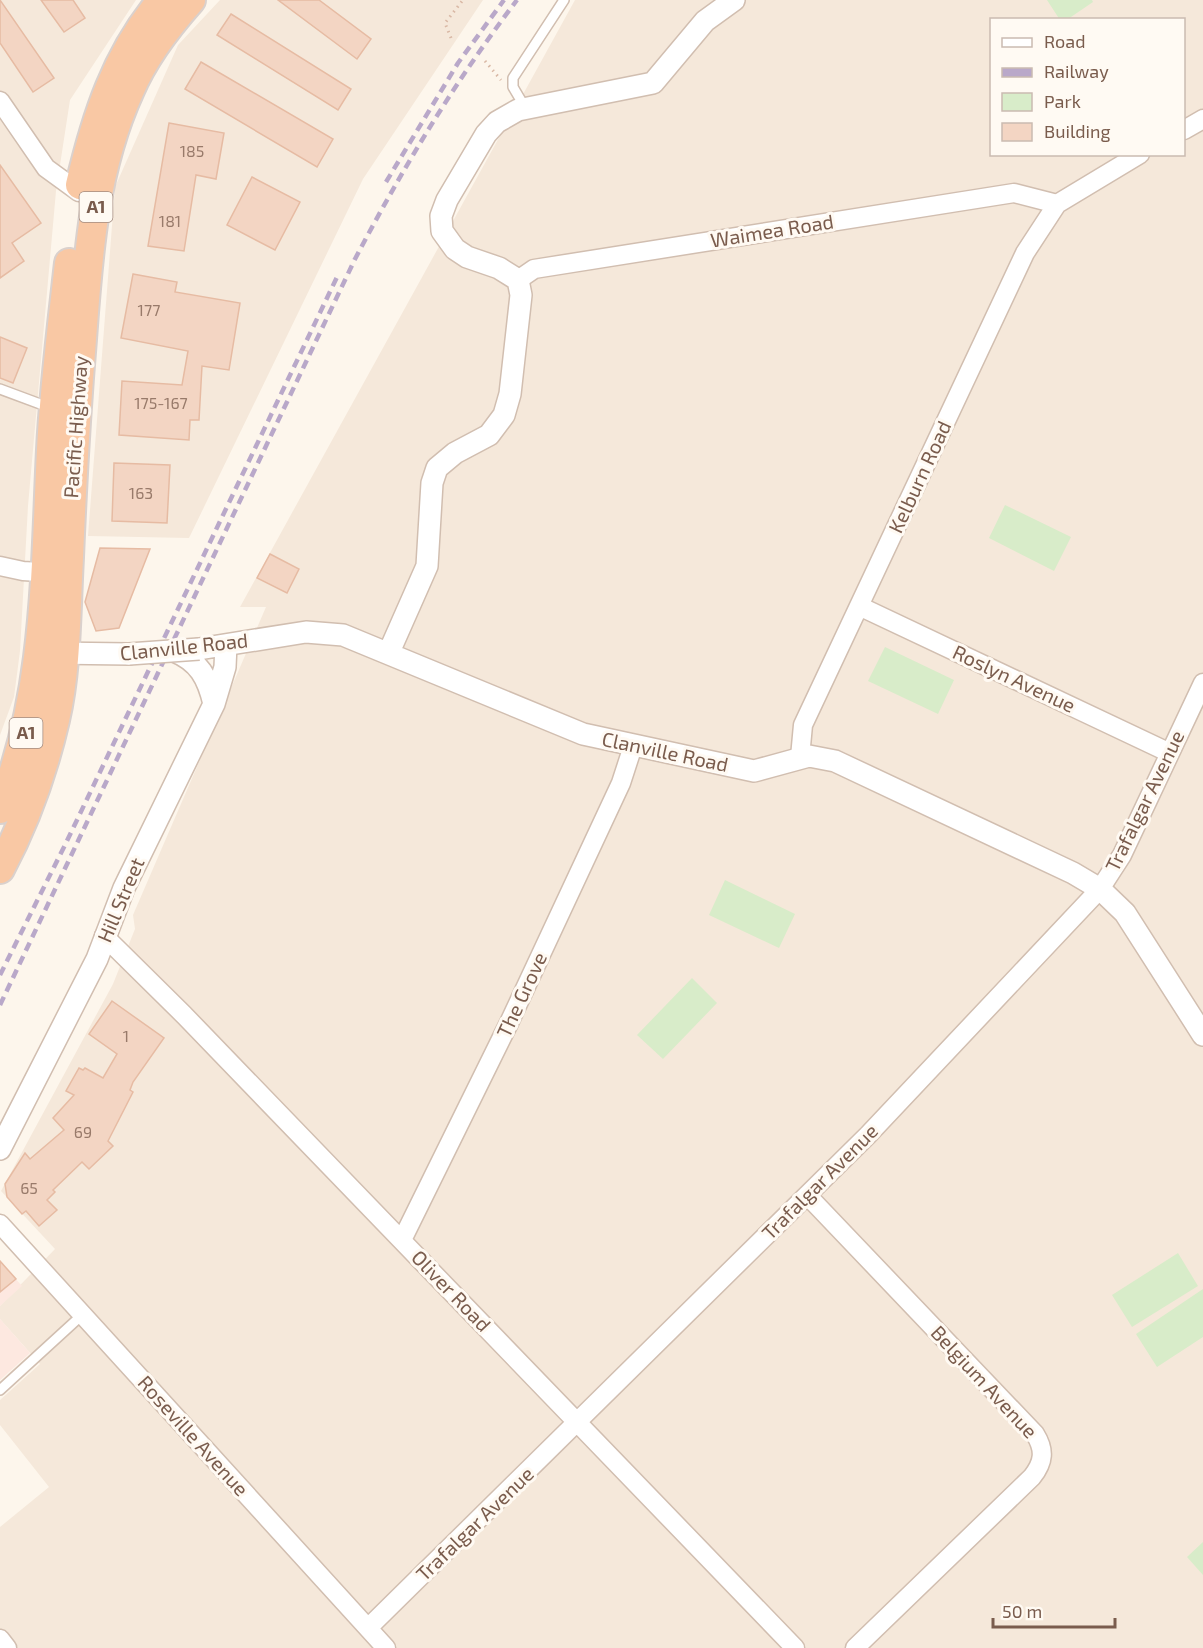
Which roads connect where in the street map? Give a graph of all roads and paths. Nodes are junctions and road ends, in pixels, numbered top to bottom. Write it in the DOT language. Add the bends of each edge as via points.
graph roads {
  1 [pos="162,0"];
  2 [pos="191,0"];
  3 [pos="463,0"];
  4 [pos="564,0"];
  5 [pos="734,0"];
  6 [pos="451,38"];
  7 [pos="0,101"];
  8 [pos="526,109"];
  9 [pos="1203,120"];
  10 [pos="1185,129"];
  11 [pos="1137,156"];
  12 [pos="79,192"];
  13 [pos="1057,204"];
  14 [pos="518,280"];
  15 [pos="0,389"];
  16 [pos="53,409"];
  17 [pos="0,566"];
  18 [pos="57,573"];
  19 [pos="859,606"];
  20 [pos="226,645"];
  21 [pos="389,652"];
  22 [pos="52,653"];
  23 [pos="196,655"];
  24 [pos="1203,683"];
  25 [pos="214,704"];
  26 [pos="633,746"];
  27 [pos="1170,753"];
  28 [pos="800,757"];
  29 [pos="0,809"];
  30 [pos="0,869"];
  31 [pos="1100,889"];
  32 [pos="104,936"];
  33 [pos="1203,1035"];
  34 [pos="0,1149"];
  35 [pos="807,1195"];
  36 [pos="0,1224"];
  37 [pos="402,1240"];
  38 [pos="82,1315"];
  39 [pos="0,1390"];
  40 [pos="578,1422"];
  41 [pos="368,1629"];
  42 [pos="0,1640"];
  43 [pos="7,1648"];
  44 [pos="386,1648"];
  45 [pos="795,1648"];
  46 [pos="855,1648"];
  1 -- 12 [label="highway, Pacific Highway / A1" via="130,42 111,81 93,130"];
  2 -- 18 [label="highway, Pacific Highway / A1" via="150,53 130,89 112,138 97,199"];
  3 -- 6 [label="path" via="445,23"];
  4 -- 8 [label="lane" via="513,78 513,87"];
  5 -- 8 [label="street" via="705,21 653,83"];
  7 -- 12 [label="street" via="46,168"];
  8 -- 14 [label="street" via="497,123 486,134 441,216 442,231 455,249"];
  9 -- 10 [label="street"];
  11 -- 13 [label="street"];
  12 -- 16 [label="highway, Pacific Highway / A1"];
  13 -- 14 [label="street, Waimea Road" via="1014,193 534,269"];
  13 -- 19 [label="street, Kelburn Road" via="1025,253"];
  14 -- 21 [label="street" via="520,295 508,405 494,431 448,458 433,475 428,566"];
  15 -- 16 [label="lane"];
  16 -- 18 [label="highway, Pacific Highway / A1"];
  17 -- 18 [label="street"];
  18 -- 22 [label="highway, Pacific Highway / A1"];
  19 -- 27 [label="street, Roslyn Avenue"];
  19 -- 28 [label="street, Kelburn Road" via="803,725"];
  20 -- 21 [label="street, Clanville Road" via="325,632 343,634"];
  20 -- 23 [label="street, Clanville Road"];
  20 -- 25 [label="street, Hill Street" via="225,667"];
  21 -- 26 [label="street, Clanville Road" via="584,734"];
  22 -- 23 [label="street, Clanville Road, bridge" via="174,651"];
  22 -- 29 [label="highway, Pacific Highway / A1" via="16,771"];
  22 -- 30 [label="highway, Pacific Highway / A1" via="56,718 39,778"];
  23 -- 25 [label="street"];
  24 -- 27 [label="street, Trafalgar Avenue"];
  25 -- 32 [label="street, Hill Street"];
  26 -- 28 [label="street, Clanville Road" via="754,771"];
  26 -- 37 [label="street, The Grove" via="621,783 508,1025"];
  27 -- 31 [label="street, Trafalgar Avenue" via="1122,855"];
  28 -- 31 [label="street, Clanville Road" via="818,756 835,761"];
  31 -- 33 [label="street, Clanville Road" via="1125,913"];
  31 -- 35 [label="street, Trafalgar Avenue"];
  32 -- 34 [label="street, Hill Street" via="97,959"];
  32 -- 37 [label="street, Oliver Road"];
  35 -- 40 [label="street, Trafalgar Avenue"];
  35 -- 46 [label="street, Belgium Avenue" via="1035,1434 1043,1456 1032,1477"];
  36 -- 38 [label="street, Roseville Avenue"];
  37 -- 40 [label="street, Oliver Road"];
  38 -- 39 [label="lane"];
  38 -- 41 [label="street, Roseville Avenue"];
  40 -- 41 [label="street, Trafalgar Avenue"];
  40 -- 45 [label="street, Oliver Road"];
  41 -- 44 [label="street, Roseville Avenue"];
  42 -- 43 [label="street"];
}
